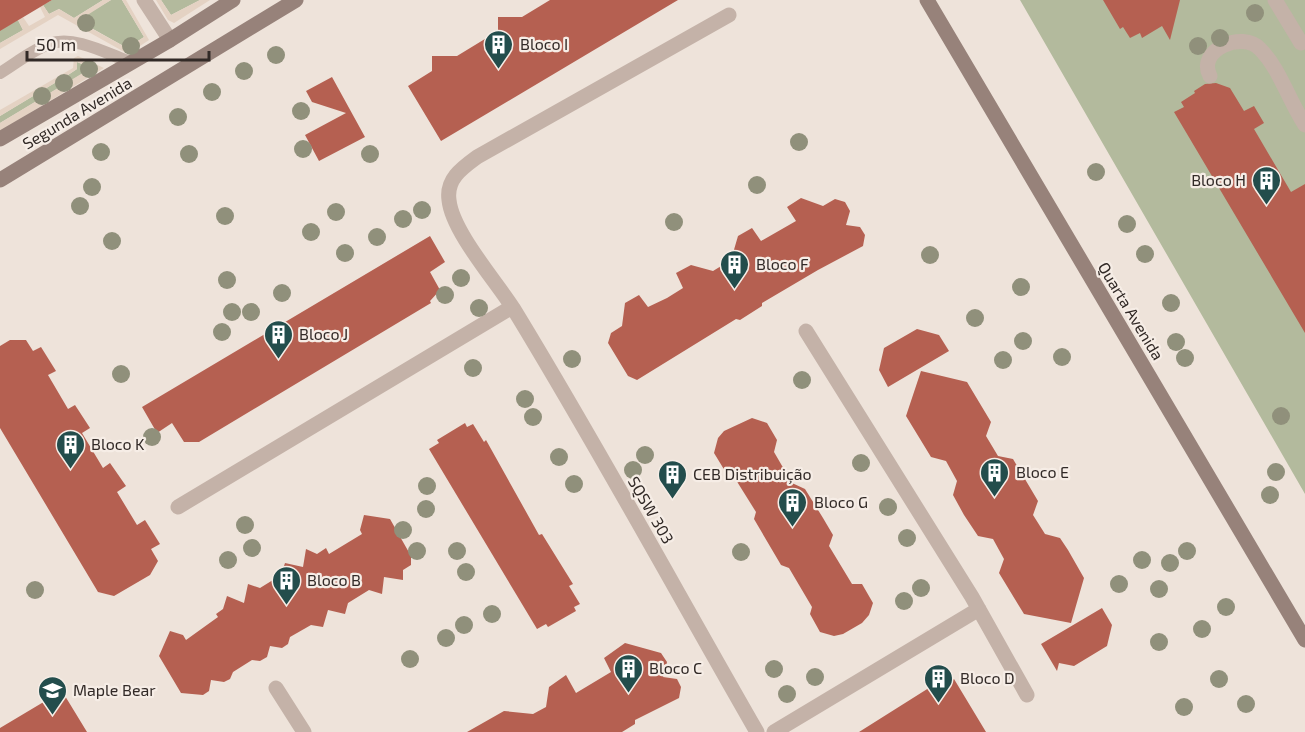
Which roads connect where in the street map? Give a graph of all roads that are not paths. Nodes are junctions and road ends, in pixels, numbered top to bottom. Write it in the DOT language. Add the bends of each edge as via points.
graph roads {
  1 [pos="144,0"];
  2 [pos="233,0"];
  3 [pos="296,0"];
  4 [pos="927,0"];
  5 [pos="1275,0"];
  6 [pos="729,15"];
  7 [pos="170,40"];
  8 [pos="1304,45"];
  9 [pos="130,62"];
  10 [pos="0,73"];
  11 [pos="1210,76"];
  12 [pos="1303,116"];
  13 [pos="0,139"];
  14 [pos="0,180"];
  15 [pos="512,307"];
  16 [pos="806,331"];
  17 [pos="178,507"];
  18 [pos="979,609"];
  19 [pos="1305,640"];
  20 [pos="276,688"];
  21 [pos="1027,695"];
  22 [pos="304,732"];
  23 [pos="757,732"];
  24 [pos="774,732"];
  1 -- 7 [label="street"];
  2 -- 7 [label="main road, Segunda Avenida"];
  3 -- 14 [label="main road, Segunda Avenida"];
  4 -- 19 [label="main road, Quarta Avenida"];
  5 -- 8 [label="street"];
  6 -- 15 [label="street, SQSW 303" via="459,170 451,181 448,198 452,214"];
  7 -- 9 [label="main road, Segunda Avenida"];
  9 -- 10 [label="lane" via="61,42 48,44"];
  9 -- 13 [label="main road, Segunda Avenida"];
  11 -- 12 [label="street" via="1207,64 1211,55 1231,43 1254,43"];
  15 -- 17 [label="street"];
  15 -- 23 [label="street, SQSW 303"];
  16 -- 18 [label="street"];
  18 -- 21 [label="street"];
  18 -- 24 [label="street"];
  20 -- 22 [label="street"];
}
